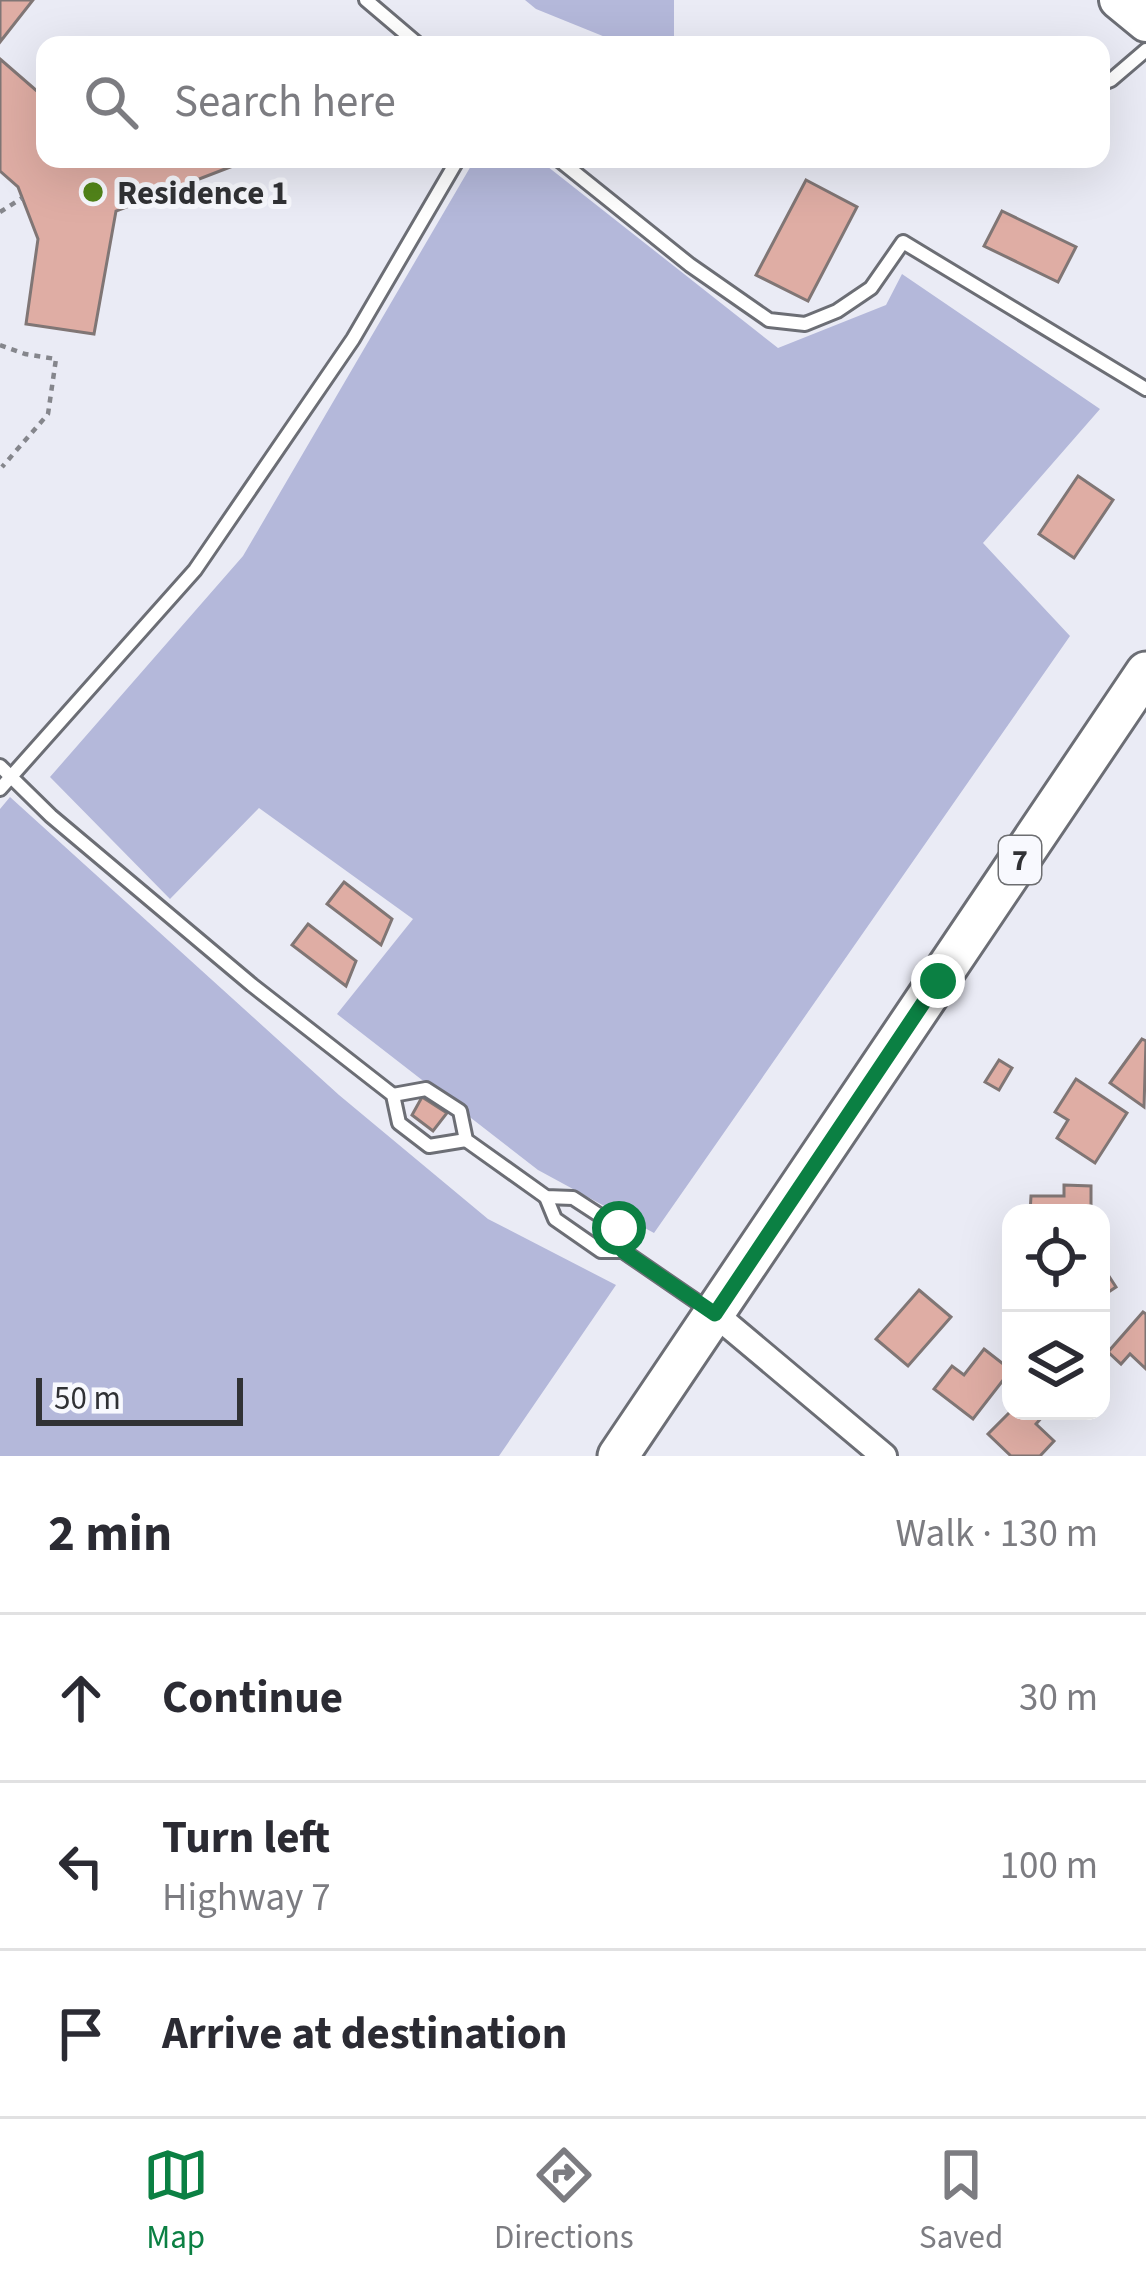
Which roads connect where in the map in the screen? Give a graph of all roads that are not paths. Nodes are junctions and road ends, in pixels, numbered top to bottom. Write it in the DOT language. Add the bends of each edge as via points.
graph roads {
  1 [pos="366,0"];
  2 [pos="1118,0"];
  3 [pos="1146,23"];
  4 [pos="408,36"];
  5 [pos="1146,50"];
  6 [pos="1110,80"];
  7 [pos="453,168"];
  8 [pos="569,168"];
  9 [pos="1146,389"];
  10 [pos="1146,672"];
  11 [pos="0,766"];
  12 [pos="12,777"];
  13 [pos="0,789"];
  14 [pos="393,1094"];
  15 [pos="466,1140"];
  16 [pos="546,1197"];
  17 [pos="623,1251"];
  18 [pos="715,1314"];
  19 [pos="618,1456"];
  20 [pos="884,1456"];
  1 -- 4 [label="lane"];
  2 -- 3 [label="street"];
  5 -- 6 [label="lane"];
  7 -- 12 [label="lane" via="353,338 195,570"];
  8 -- 9 [label="lane" via="770,320 805,324 837,311 871,288 903,242"];
  10 -- 18 [label="main road, 7"];
  11 -- 12 [label="lane"];
  12 -- 13 [label="lane"];
  12 -- 14 [label="lane" via="252,985"];
  14 -- 15 [label="lane" via="426,1089 460,1112"];
  14 -- 15 [label="lane" via="399,1123 429,1146"];
  15 -- 16 [label="lane"];
  16 -- 17 [label="lane" via="555,1220 602,1251"];
  16 -- 17 [label="lane" via="573,1198 619,1228"];
  17 -- 18 [label="lane"];
  18 -- 19 [label="main road, 7"];
  18 -- 20 [label="street"];
}
